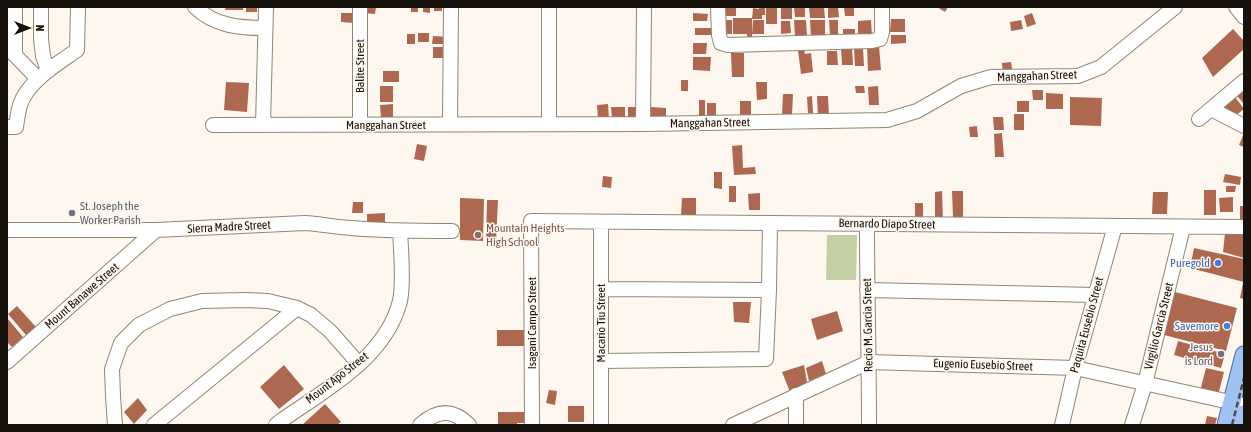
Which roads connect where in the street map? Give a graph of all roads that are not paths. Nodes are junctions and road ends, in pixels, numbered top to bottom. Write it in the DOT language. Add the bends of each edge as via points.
graph roads {
  1 [pos="15,7"];
  2 [pos="41,7"];
  3 [pos="78,7"];
  4 [pos="194,7"];
  5 [pos="266,7"];
  6 [pos="360,7"];
  7 [pos="451,7"];
  8 [pos="549,7"];
  9 [pos="644,7"];
  10 [pos="718,7"];
  11 [pos="882,7"];
  12 [pos="1175,7"];
  13 [pos="1236,7"];
  14 [pos="1244,17"];
  15 [pos="265,28"];
  16 [pos="11,51"];
  17 [pos="43,75"];
  18 [pos="1244,82"];
  19 [pos="1211,109"];
  20 [pos="1199,119"];
  21 [pos="450,124"];
  22 [pos="549,124"];
  23 [pos="643,124"];
  24 [pos="213,125"];
  25 [pos="262,125"];
  26 [pos="360,125"];
  27 [pos="1244,126"];
  28 [pos="7,127"];
  29 [pos="531,221"];
  30 [pos="601,222"];
  31 [pos="770,223"];
  32 [pos="867,224"];
  33 [pos="1115,226"];
  34 [pos="1183,226"];
  35 [pos="1244,227"];
  36 [pos="7,230"];
  37 [pos="156,230"];
  38 [pos="400,231"];
  39 [pos="452,231"];
  40 [pos="601,289"];
  41 [pos="769,290"];
  42 [pos="867,290"];
  43 [pos="1095,295"];
  44 [pos="297,308"];
  45 [pos="1244,355"];
  46 [pos="601,361"];
  47 [pos="7,362"];
  48 [pos="869,362"];
  49 [pos="359,364"];
  50 [pos="1075,368"];
  51 [pos="1145,384"];
  52 [pos="796,395"];
  53 [pos="1238,403"];
  54 [pos="1244,414"];
  55 [pos="115,425"];
  56 [pos="154,425"];
  57 [pos="276,425"];
  58 [pos="420,425"];
  59 [pos="469,425"];
  60 [pos="532,425"];
  61 [pos="601,425"];
  62 [pos="733,425"];
  63 [pos="796,425"];
  64 [pos="869,425"];
  65 [pos="1062,425"];
  66 [pos="1132,425"];
  67 [pos="1226,425"];
  68 [pos="1241,425"];
  1 -- 16 [label="street"];
  2 -- 17 [label="street"];
  3 -- 17 [label="street" via="77,50"];
  4 -- 15 [label="street" via="220,23 243,28"];
  5 -- 15 [label="street"];
  6 -- 26 [label="street, Balite Street"];
  7 -- 21 [label="street"];
  8 -- 22 [label="street"];
  9 -- 23 [label="street"];
  10 -- 11 [label="street" via="720,43 728,45 872,42 880,39 882,32"];
  12 -- 23 [label="street, Manggahan Street" via="1101,66 1078,76 991,77 960,86 917,111 887,120"];
  13 -- 14 [label="street"];
  15 -- 25 [label="street"];
  16 -- 17 [label="street"];
  17 -- 28 [label="street" via="26,93 20,106 16,127"];
  18 -- 19 [label="street"];
  19 -- 20 [label="street"];
  19 -- 27 [label="street"];
  21 -- 22 [label="street, Manggahan Street"];
  21 -- 26 [label="street, Manggahan Street"];
  22 -- 23 [label="street, Manggahan Street"];
  24 -- 25 [label="street, Manggahan Street"];
  25 -- 26 [label="street, Manggahan Street"];
  29 -- 30 [label="street, Bernardo Diapo Street"];
  29 -- 60 [label="street, Isagani Campo Street"];
  30 -- 31 [label="street, Bernardo Diapo Street"];
  30 -- 40 [label="street, Macario Tiu Street"];
  31 -- 32 [label="street, Bernardo Diapo Street"];
  31 -- 41 [label="street"];
  32 -- 33 [label="street, Bernardo Diapo Street"];
  32 -- 42 [label="street, Recio M. Garcia Street"];
  33 -- 34 [label="street, Bernardo Diapo Street"];
  33 -- 43 [label="street, Paquita Eusebio Street"];
  34 -- 35 [label="street, Bernardo Diapo Street"];
  34 -- 51 [label="street, Virgilio Garcia Street"];
  36 -- 37 [label="street, Sierra Madre Street"];
  37 -- 38 [label="street, Sierra Madre Street" via="305,223"];
  37 -- 47 [label="street, Mount Banawe Street"];
  38 -- 39 [label="street, Sierra Madre Street"];
  38 -- 49 [label="street, Mount Apo Street" via="400,300 392,322 377,346"];
  40 -- 41 [label="street"];
  40 -- 46 [label="street, Macario Tiu Street"];
  41 -- 46 [label="street" via="766,359"];
  42 -- 43 [label="street"];
  42 -- 48 [label="street, Recio M. Garcia Street"];
  43 -- 50 [label="street, Paquita Eusebio Street"];
  44 -- 49 [label="street" via="311,315 330,331"];
  44 -- 55 [label="street" via="268,301 202,301 170,309 139,324 120,343 112,369"];
  44 -- 56 [label="street"];
  45 -- 53 [label="main road"];
  46 -- 61 [label="street, Macario Tiu Street"];
  48 -- 50 [label="street, Eugenio Eusebio Street"];
  48 -- 52 [label="street, Eugenio Eusebio Street"];
  48 -- 64 [label="street, Recio M. Garcia Street"];
  49 -- 57 [label="street, Mount Apo Street"];
  50 -- 51 [label="street, Eugenio Eusebio Street"];
  50 -- 65 [label="street, Paquita Eusebio Street"];
  51 -- 53 [label="street, Eugenio Eusebio Street"];
  51 -- 66 [label="street, Virgilio Garcia Street"];
  52 -- 62 [label="street, Eugenio Eusebio Street"];
  52 -- 63 [label="street"];
  53 -- 67 [label="main road"];
  54 -- 68 [label="main road"];
  58 -- 59 [label="street" via="440,413 452,413"];
}
